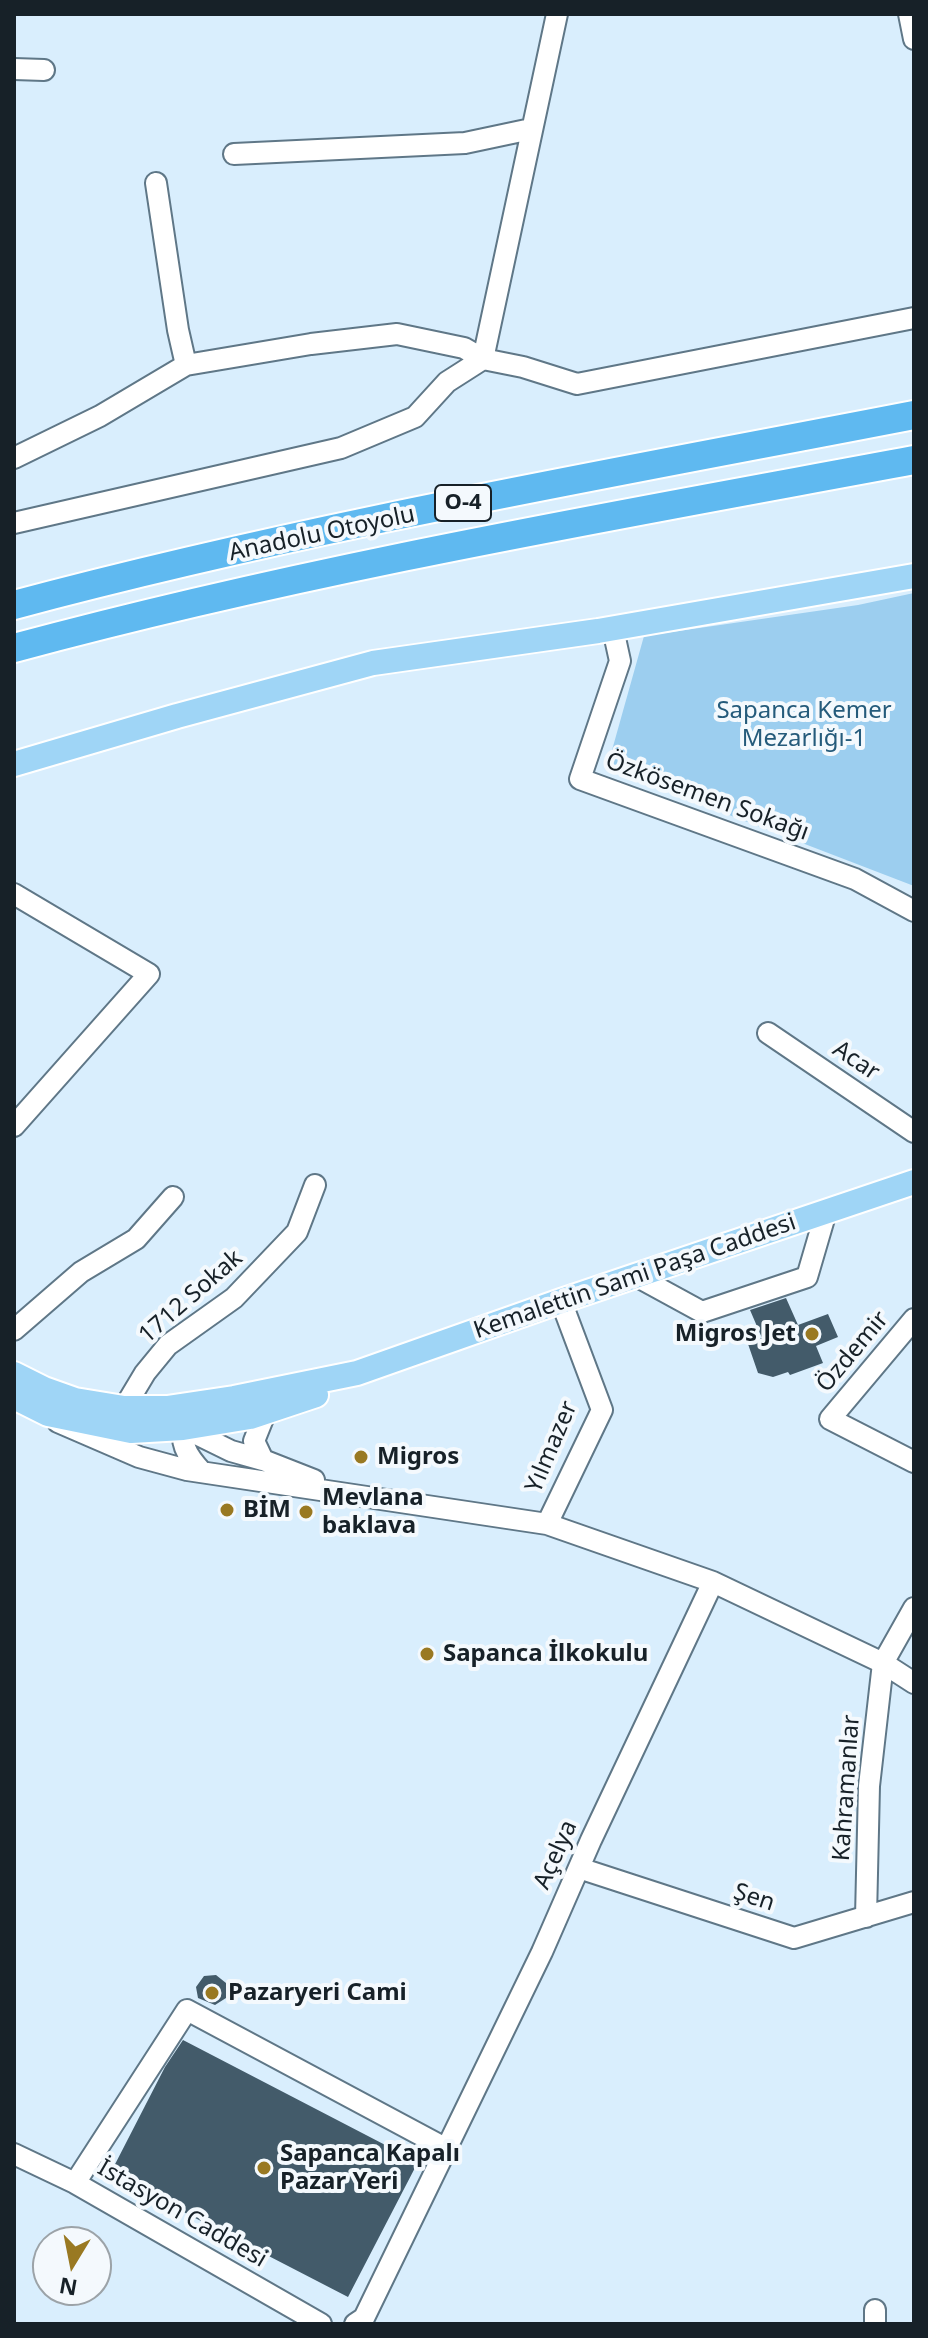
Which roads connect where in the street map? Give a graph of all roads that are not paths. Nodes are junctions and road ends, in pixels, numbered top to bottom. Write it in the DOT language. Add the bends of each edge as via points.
graph roads {
  1 [pos="557,14"];
  2 [pos="909,14"];
  3 [pos="914,39"];
  4 [pos="14,69"];
  5 [pos="44,70"];
  6 [pos="531,129"];
  7 [pos="234,154"];
  8 [pos="156,183"];
  9 [pos="914,318"];
  10 [pos="483,359"];
  11 [pos="186,365"];
  12 [pos="914,415"];
  13 [pos="14,458"];
  14 [pos="914,460"];
  15 [pos="14,523"];
  16 [pos="914,576"];
  17 [pos="14,605"];
  18 [pos="613,629"];
  19 [pos="14,648"];
  20 [pos="14,764"];
  21 [pos="14,894"];
  22 [pos="914,911"];
  23 [pos="768,1033"];
  24 [pos="14,1126"];
  25 [pos="914,1132"];
  26 [pos="914,1182"];
  27 [pos="315,1185"];
  28 [pos="173,1197"];
  29 [pos="826,1212"];
  30 [pos="636,1276"];
  31 [pos="561,1301"];
  32 [pos="914,1319"];
  33 [pos="14,1330"];
  34 [pos="357,1373"];
  35 [pos="14,1374"];
  36 [pos="16,1402"];
  37 [pos="200,1403"];
  38 [pos="124,1408"];
  39 [pos="150,1408"];
  40 [pos="266,1411"];
  41 [pos="48,1414"];
  42 [pos="183,1428"];
  43 [pos="263,1460"];
  44 [pos="914,1462"];
  45 [pos="202,1472"];
  46 [pos="371,1496"];
  47 [pos="547,1524"];
  48 [pos="713,1582"];
  49 [pos="914,1608"];
  50 [pos="883,1663"];
  51 [pos="914,1683"];
  52 [pos="579,1868"];
  53 [pos="914,1902"];
  54 [pos="866,1917"];
  55 [pos="445,2148"];
  56 [pos="14,2154"];
  57 [pos="75,2183"];
  58 [pos="321,2324"];
  59 [pos="355,2324"];
  1 -- 6 [label="street"];
  2 -- 3 [label="street"];
  4 -- 5 [label="street"];
  6 -- 7 [label="street" via="465,143"];
  6 -- 10 [label="street"];
  8 -- 11 [label="street"];
  9 -- 10 [label="street" via="577,384"];
  10 -- 11 [label="street" via="464,348 397,334"];
  10 -- 15 [label="street" via="447,382 415,417 341,448"];
  11 -- 13 [label="street"];
  12 -- 17 [label="highway, Anadolu Otoyolu / O-4" via="498,496"];
  14 -- 19 [label="highway, Anadolu Otoyolu / O-4" via="507,535"];
  16 -- 18 [label="main road"];
  18 -- 20 [label="main road" via="373,663"];
  18 -- 22 [label="street, Özkösemen Sokağı" via="620,661 580,779 855,879"];
  21 -- 24 [label="street" via="149,974"];
  23 -- 25 [label="street, Acar"];
  26 -- 29 [label="main road, Kemalettin Sami Paşa Caddesi"];
  27 -- 38 [label="street, 1712 Sokak" via="297,1232 234,1298 168,1345"];
  28 -- 33 [label="street" via="136,1239 81,1272"];
  29 -- 30 [label="main road, Kemalettin Sami Paşa Caddesi"];
  29 -- 30 [label="street" via="807,1277 702,1312"];
  30 -- 31 [label="main road, Kemalettin Sami Paşa Caddesi"];
  31 -- 34 [label="main road, Kemalettin Sami Paşa Caddesi"];
  31 -- 47 [label="street, Yılmazer" via="602,1410"];
  32 -- 44 [label="street, Özdemir" via="830,1419"];
  34 -- 37 [label="main road, Kemalettin Sami Paşa Caddesi"];
  34 -- 40 [label="main road, Kemalettin Sami Paşa Caddesi" via="320,1393"];
  35 -- 38 [label="main road, Kemalettin Sami Paşa Caddesi" via="75,1400"];
  36 -- 41 [label="main road, Kemalettin Sami Paşa Caddesi"];
  37 -- 39 [label="main road, Kemalettin Sami Paşa Caddesi"];
  37 -- 42 [label="street"];
  38 -- 39 [label="main road, Kemalettin Sami Paşa Caddesi"];
  39 -- 42 [label="street"];
  40 -- 42 [label="main road, Kemalettin Sami Paşa Caddesi"];
  40 -- 43 [label="street" via="254,1441"];
  41 -- 42 [label="main road, Kemalettin Sami Paşa Caddesi" via="131,1431"];
  41 -- 45 [label="street" via="139,1457"];
  42 -- 43 [label="street"];
  42 -- 45 [label="street" via="185,1455"];
  43 -- 46 [label="street"];
  45 -- 46 [label="street"];
  46 -- 47 [label="street"];
  47 -- 48 [label="street"];
  48 -- 50 [label="street"];
  48 -- 52 [label="street, Açelya"];
  49 -- 50 [label="street"];
  50 -- 51 [label="street"];
  50 -- 54 [label="street, Kahramanlar" via="869,1786"];
  52 -- 54 [label="street, Şen" via="794,1938"];
  52 -- 55 [label="street, Açelya"];
  53 -- 54 [label="street, Şen"];
  55 -- 57 [label="street" via="187,2010"];
  55 -- 59 [label="street, Açelya" via="364,2318"];
  56 -- 57 [label="street, İstasyon Caddesi"];
  57 -- 58 [label="street, İstasyon Caddesi"];
}
